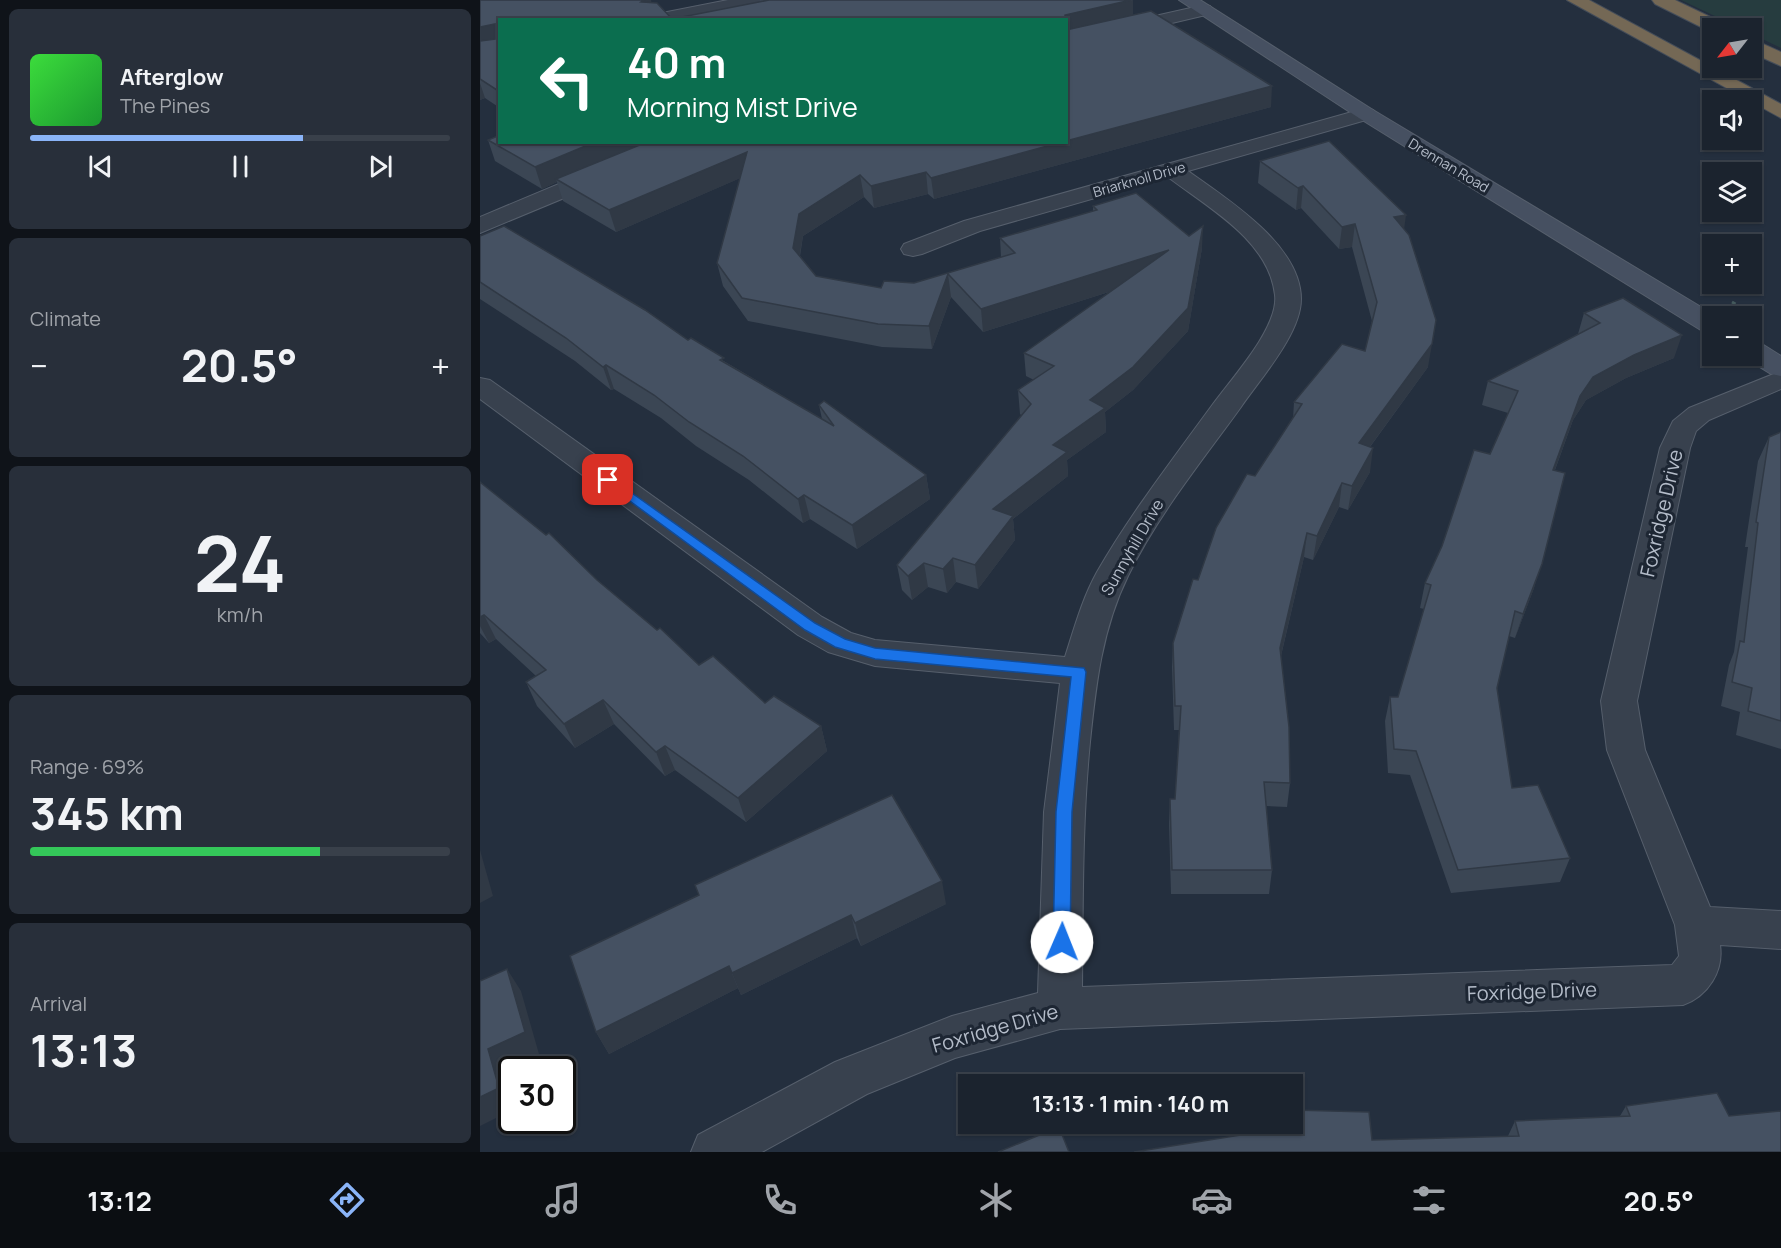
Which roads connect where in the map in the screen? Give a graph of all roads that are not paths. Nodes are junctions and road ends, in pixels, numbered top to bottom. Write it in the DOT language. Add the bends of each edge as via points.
graph roads {
  1 [pos="754,0"];
  2 [pos="1576,0"];
  3 [pos="1661,0"];
  4 [pos="706,4"];
  5 [pos="1196,5"];
  6 [pos="663,18"];
  7 [pos="1702,20"];
  8 [pos="1068,41"];
  9 [pos="1762,50"];
  10 [pos="1781,60"];
  11 [pos="1781,112"];
  12 [pos="1366,114"];
  13 [pos="674,144"];
  14 [pos="1172,170"];
  15 [pos="480,226"];
  16 [pos="913,249"];
  17 [pos="1702,319"];
  18 [pos="1762,356"];
  19 [pos="1781,368"];
  20 [pos="1781,379"];
  21 [pos="480,386"];
  22 [pos="1079,672"];
  23 [pos="1696,925"];
  24 [pos="1781,930"];
  25 [pos="1060,1008"];
  26 [pos="715,1152"];
  1 -- 4 [label="street"];
  2 -- 11 [label="highway"];
  3 -- 7 [label="highway"];
  4 -- 6 [label="street"];
  5 -- 8 [label="street"];
  5 -- 12 [label="street, Drennan Road"];
  9 -- 10 [label="highway"];
  12 -- 14 [label="street, Briarknoll Drive"];
  12 -- 17 [label="street, Drennan Road"];
  13 -- 15 [label="street"];
  14 -- 16 [label="street, Briarknoll Drive" via="972,226"];
  14 -- 22 [label="street, Sunnyhill Drive" via="1254,233 1272,253 1289,297 1272,343 1156,504 1112,575 1093,620"];
  18 -- 19 [label="street"];
  20 -- 23 [label="street, Foxridge Drive" via="1699,414 1683,427 1675,448 1619,701 1626,750"];
  21 -- 22 [label="street" via="810,626 840,643 875,653"];
  22 -- 25 [label="street, Sunnyhill Drive" via="1064,812"];
  23 -- 24 [label="street"];
  23 -- 25 [label="street, Foxridge Drive" via="1701,961 1683,985"];
  25 -- 26 [label="street, Foxridge Drive" via="952,1037 851,1078"];
}
